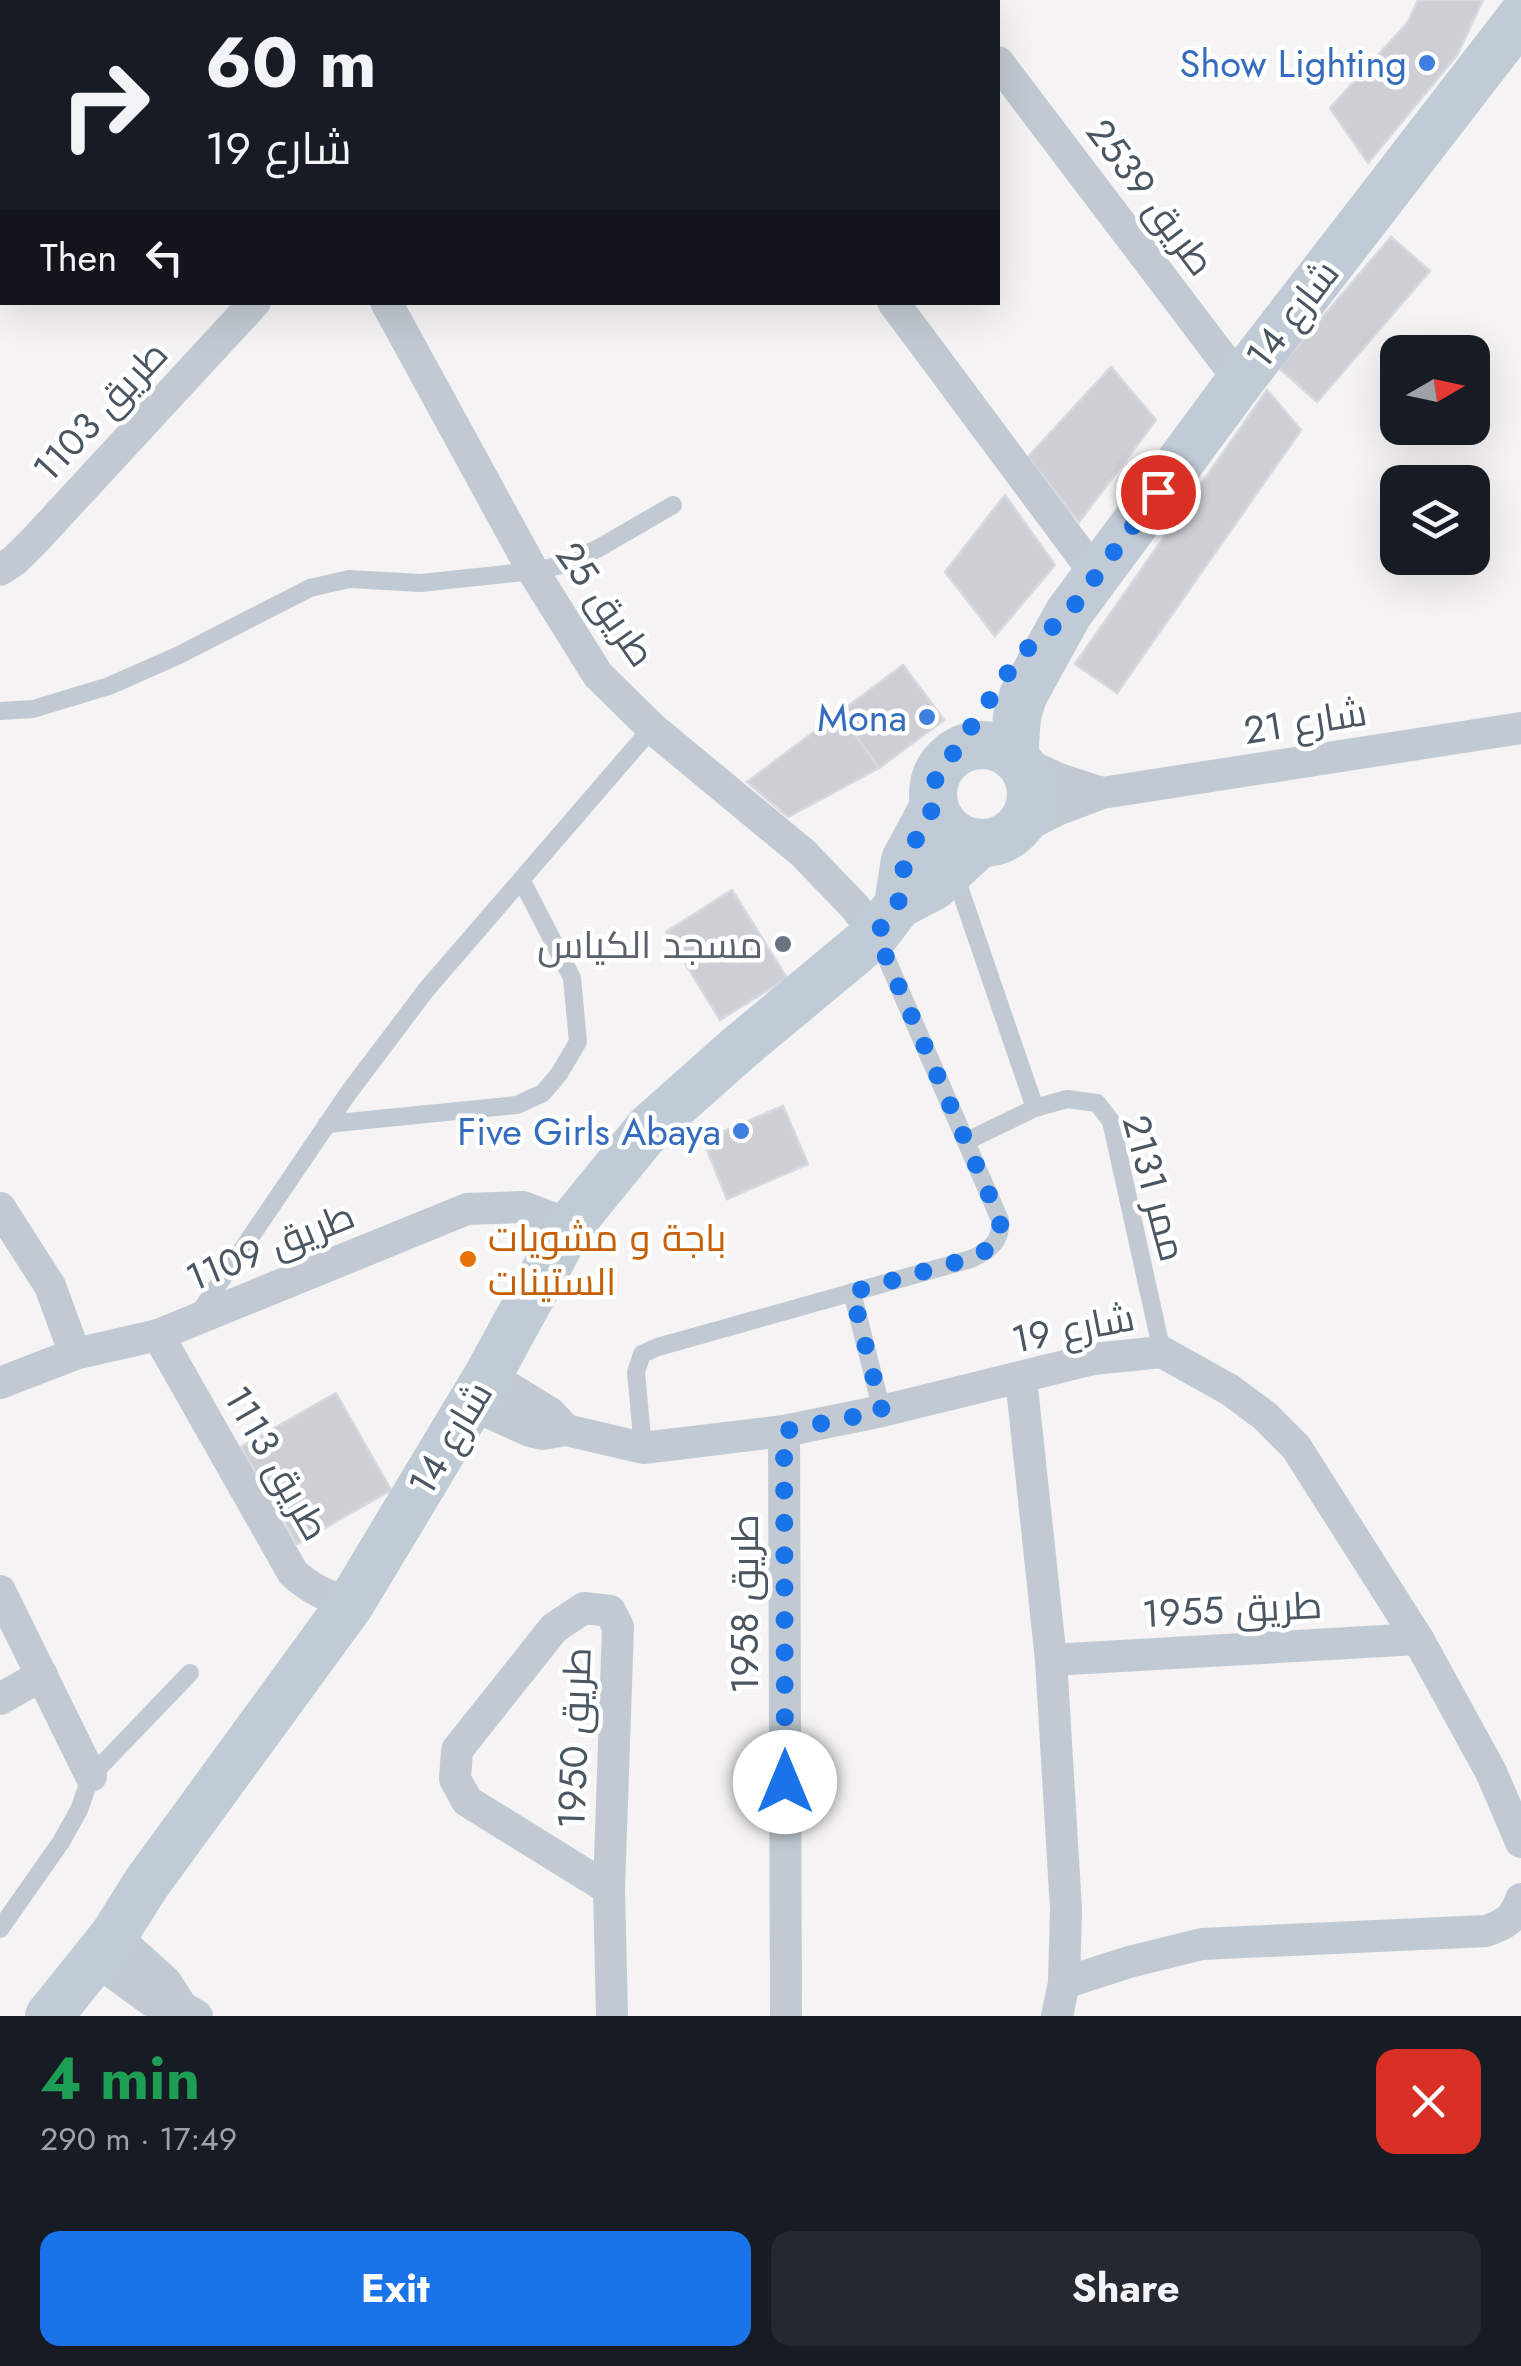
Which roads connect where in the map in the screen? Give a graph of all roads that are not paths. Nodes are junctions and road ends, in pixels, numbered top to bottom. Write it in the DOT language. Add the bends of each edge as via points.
graph roads {
  1 [pos="1521,17"];
  2 [pos="1000,65"];
  3 [pos="252,305"];
  4 [pos="388,305"];
  5 [pos="895,305"];
  6 [pos="1240,380"];
  7 [pos="673,506"];
  8 [pos="0,570"];
  9 [pos="532,571"];
  10 [pos="1097,576"];
  11 [pos="1068,614"];
  12 [pos="0,711"];
  13 [pos="652,728"];
  14 [pos="1521,728"];
  15 [pos="952,755"];
  16 [pos="1015,758"];
  17 [pos="1102,792"];
  18 [pos="934,806"];
  19 [pos="982,848"];
  20 [pos="522,881"];
  21 [pos="887,919"];
  22 [pos="1035,1108"];
  23 [pos="327,1124"];
  24 [pos="967,1142"];
  25 [pos="0,1208"];
  26 [pos="570,1225"];
  27 [pos="852,1292"];
  28 [pos="194,1321"];
  29 [pos="158,1336"];
  30 [pos="1162,1352"];
  31 [pos="75,1354"];
  32 [pos="1022,1378"];
  33 [pos="0,1383"];
  34 [pos="479,1390"];
  35 [pos="882,1411"];
  36 [pos="784,1431"];
  37 [pos="642,1448"];
  38 [pos="0,1591"];
  39 [pos="351,1602"];
  40 [pos="1418,1639"];
  41 [pos="1051,1660"];
  42 [pos="190,1673"];
  43 [pos="42,1674"];
  44 [pos="0,1699"];
  45 [pos="91,1776"];
  46 [pos="1521,1842"];
  47 [pos="609,1888"];
  48 [pos="1519,1909"];
  49 [pos="0,1928"];
  50 [pos="105,1947"];
  51 [pos="1064,1984"];
  52 [pos="189,2011"];
  53 [pos="49,2016"];
  54 [pos="612,2016"];
  55 [pos="786,2016"];
  56 [pos="1057,2016"];
  1 -- 6 [label="street, شارع 14"];
  2 -- 6 [label="street, طريق 2539"];
  3 -- 8 [label="street, طريق 1103"];
  4 -- 9 [label="street, طريق 25"];
  5 -- 10 [label="street"];
  6 -- 10 [label="street, شارع 14"];
  7 -- 9 [label="lane" via="599,548"];
  9 -- 12 [label="lane" via="421,583 350,579 310,588 109,686 33,709"];
  9 -- 13 [label="street, طريق 25" via="598,674"];
  10 -- 11 [label="street, شارع 14"];
  11 -- 15 [label="street, شارع 14" via="1014,664"];
  11 -- 16 [label="street, شارع 14" via="1016,716"];
  13 -- 20 [label="lane"];
  13 -- 21 [label="street, طريق 25" via="803,853 855,907"];
  14 -- 17 [label="street, شارع 21"];
  15 -- 16 [label="street" via="977,745"];
  15 -- 18 [label="street" via="936,778"];
  16 -- 17 [label="street, شارع 21"];
  16 -- 19 [label="street" via="1026,773 1030,804 1024,820"];
  17 -- 19 [label="street, شارع 21"];
  18 -- 19 [label="street" via="956,837"];
  18 -- 21 [label="street" via="905,860"];
  19 -- 21 [label="street, شارع 14"];
  19 -- 22 [label="lane"];
  20 -- 23 [label="lane" via="426,990"];
  20 -- 23 [label="lane" via="572,978 578,1042 559,1074 517,1105"];
  21 -- 24 [label="lane"];
  21 -- 26 [label="street, شارع 14" via="650,1128"];
  22 -- 24 [label="lane, ممر 2131"];
  22 -- 30 [label="lane, ممر 2131" via="1067,1099 1097,1104 1111,1121"];
  23 -- 28 [label="lane"];
  24 -- 27 [label="lane" via="1000,1220 996,1242 971,1258"];
  25 -- 31 [label="street" via="50,1286"];
  26 -- 28 [label="street, طريق 1109" via="523,1207 467,1209"];
  26 -- 34 [label="street, شارع 14"];
  27 -- 35 [label="lane"];
  27 -- 37 [label="lane" via="642,1354 636,1372"];
  28 -- 29 [label="street, طريق 1109"];
  29 -- 31 [label="street, طريق 1109"];
  29 -- 39 [label="street, طريق 1113" via="292,1573 309,1588"];
  30 -- 32 [label="street, شارع 19" via="1094,1359"];
  30 -- 40 [label="street, شارع 19" via="1230,1390 1296,1447"];
  31 -- 33 [label="street, طريق 1109"];
  32 -- 35 [label="street, شارع 19"];
  32 -- 41 [label="street"];
  34 -- 37 [label="street, شارع 19" via="550,1412 566,1430"];
  34 -- 39 [label="street, شارع 14"];
  35 -- 36 [label="street, شارع 19"];
  36 -- 37 [label="street, شارع 19"];
  36 -- 55 [label="street, طريق 1958"];
  38 -- 43 [label="street"];
  39 -- 50 [label="street, شارع 14"];
  40 -- 41 [label="street, طريق 1955"];
  40 -- 46 [label="street, شارع 19"];
  41 -- 51 [label="street" via="1066,1909"];
  42 -- 45 [label="lane"];
  43 -- 44 [label="street"];
  43 -- 45 [label="street"];
  45 -- 49 [label="lane" via="61,1842"];
  47 -- 47 [label="street, طريق 1950" via="618,1627 610,1611 584,1608 554,1628 457,1750 454,1780 467,1801"];
  47 -- 54 [label="street, طريق 1950"];
  48 -- 51 [label="street" via="1486,1931 1202,1944"];
  50 -- 52 [label="street" via="166,1982"];
  50 -- 53 [label="street, شارع 14"];
  51 -- 56 [label="street"];
}
